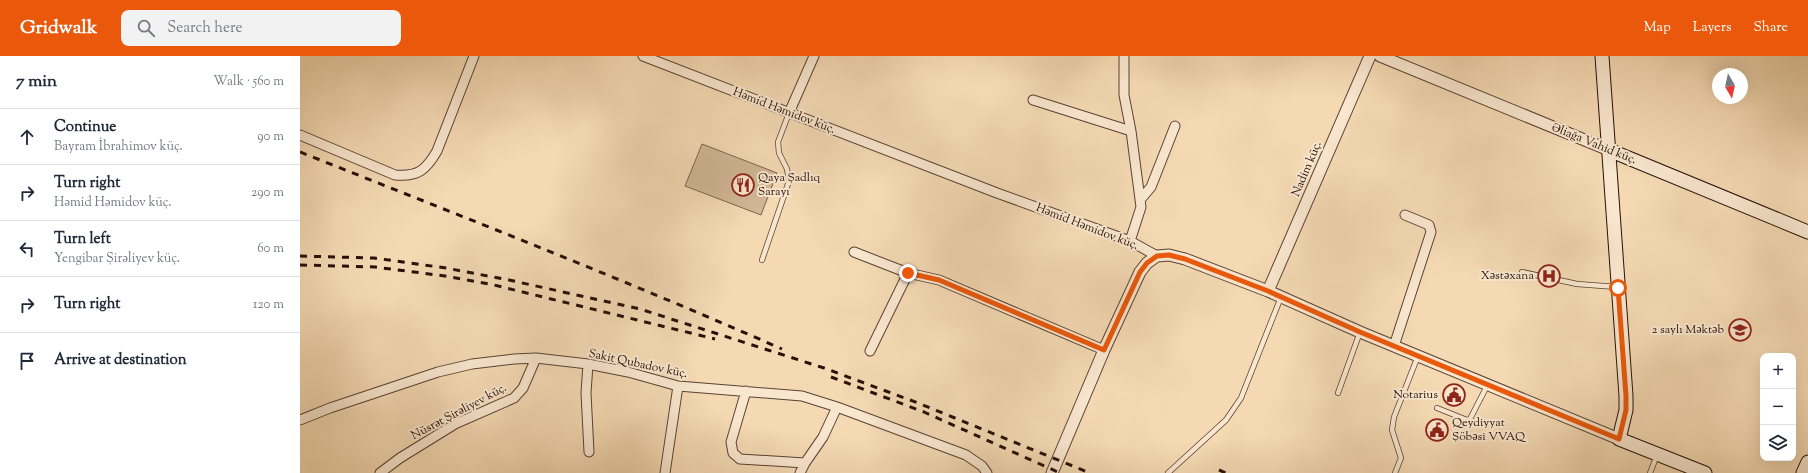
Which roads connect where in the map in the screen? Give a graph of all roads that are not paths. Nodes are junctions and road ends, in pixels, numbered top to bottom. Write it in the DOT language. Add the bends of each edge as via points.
graph roads {
  1 [pos="474,56"];
  2 [pos="643,56"];
  3 [pos="814,56"];
  4 [pos="1124,56"];
  5 [pos="1370,56"];
  6 [pos="1380,56"];
  7 [pos="1602,56"];
  8 [pos="1033,100"];
  9 [pos="789,113"];
  10 [pos="1175,126"];
  11 [pos="1131,130"];
  12 [pos="300,135"];
  13 [pos="1609,150"];
  14 [pos="1140,200"];
  15 [pos="1405,214"];
  16 [pos="1808,232"];
  17 [pos="1130,241"];
  18 [pos="854,252"];
  19 [pos="1157,256"];
  20 [pos="762,260"];
  21 [pos="1522,272"];
  22 [pos="908,273"];
  23 [pos="1618,288"];
  24 [pos="1268,291"];
  25 [pos="1281,297"];
  26 [pos="1360,332"];
  27 [pos="1394,346"];
  28 [pos="1104,350"];
  29 [pos="870,351"];
  30 [pos="1418,356"];
  31 [pos="536,358"];
  32 [pos="588,364"];
  33 [pos="1488,384"];
  34 [pos="678,386"];
  35 [pos="746,390"];
  36 [pos="1338,393"];
  37 [pos="837,407"];
  38 [pos="1437,408"];
  39 [pos="300,420"];
  40 [pos="1619,439"];
  41 [pos="588,452"];
  42 [pos="1658,454"];
  43 [pos="1808,462"];
  44 [pos="805,463"];
  45 [pos="380,473"];
  46 [pos="665,473"];
  47 [pos="800,473"];
  48 [pos="987,473"];
  49 [pos="1052,473"];
  50 [pos="1168,473"];
  51 [pos="1395,473"];
  52 [pos="1650,473"];
  53 [pos="1705,473"];
  54 [pos="1803,473"];
  1 -- 12 [label="street" via="437,151 429,165 416,174 395,174"];
  2 -- 9 [label="street, Həmid Həmidov küç."];
  3 -- 9 [label="street"];
  4 -- 11 [label="street" via="1124,95"];
  5 -- 24 [label="street, Nadim küç."];
  6 -- 13 [label="street, Əliağa Vahid küç."];
  7 -- 13 [label="main road"];
  8 -- 11 [label="street"];
  9 -- 17 [label="street, Həmid Həmidov küç."];
  9 -- 20 [label="lane" via="778,142 779,153 787,169 789,181"];
  10 -- 14 [label="street" via="1151,187"];
  11 -- 14 [label="street"];
  13 -- 16 [label="main road, Əliağa Vahid küç."];
  13 -- 23 [label="main road"];
  14 -- 17 [label="street" via="1139,215"];
  15 -- 27 [label="street" via="1429,225 1431,232"];
  17 -- 19 [label="street, Həmid Həmidov küç."];
  18 -- 22 [label="street"];
  19 -- 24 [label="street, Həmid Həmidov küç." via="1169,255 1185,259"];
  19 -- 28 [label="street" via="1140,272"];
  21 -- 23 [label="lane" via="1577,284"];
  22 -- 28 [label="street" via="939,280"];
  22 -- 29 [label="street"];
  23 -- 40 [label="main road" via="1626,396 1626,410"];
  24 -- 25 [label="street, Həmid Həmidov küç."];
  25 -- 26 [label="street, Həmid Həmidov küç."];
  25 -- 50 [label="lane" via="1241,398 1226,420"];
  26 -- 27 [label="street, Həmid Həmidov küç."];
  26 -- 36 [label="lane"];
  27 -- 30 [label="street, Həmid Həmidov küç."];
  28 -- 49 [label="street"];
  30 -- 33 [label="street, Həmid Həmidov küç."];
  30 -- 51 [label="lane" via="1394,417 1392,430 1401,458"];
  31 -- 32 [label="street, Sakit Qubadov küç."];
  31 -- 39 [label="street, Sakit Qubadov küç." via="472,364 438,372"];
  31 -- 45 [label="street, Nüsrət Şirəliyev küç." via="523,388 514,398 455,424"];
  32 -- 34 [label="street, Sakit Qubadov küç."];
  32 -- 41 [label="street"];
  33 -- 38 [label="lane" via="1470,419"];
  33 -- 40 [label="street, Həmid Həmidov küç."];
  34 -- 35 [label="street, Sakit Qubadov küç."];
  34 -- 46 [label="street"];
  35 -- 37 [label="street, Sakit Qubadov küç." via="802,396"];
  35 -- 44 [label="street" via="732,442 733,453 740,459"];
  37 -- 44 [label="street" via="823,437"];
  37 -- 48 [label="street, Sakit Qubadov küç." via="966,455 982,466"];
  40 -- 42 [label="main road, Həmid Həmidov küç."];
  42 -- 52 [label="lane"];
  42 -- 53 [label="main road, Həmid Həmidov küç."];
  43 -- 54 [label="main road"];
  44 -- 47 [label="street"];
}
